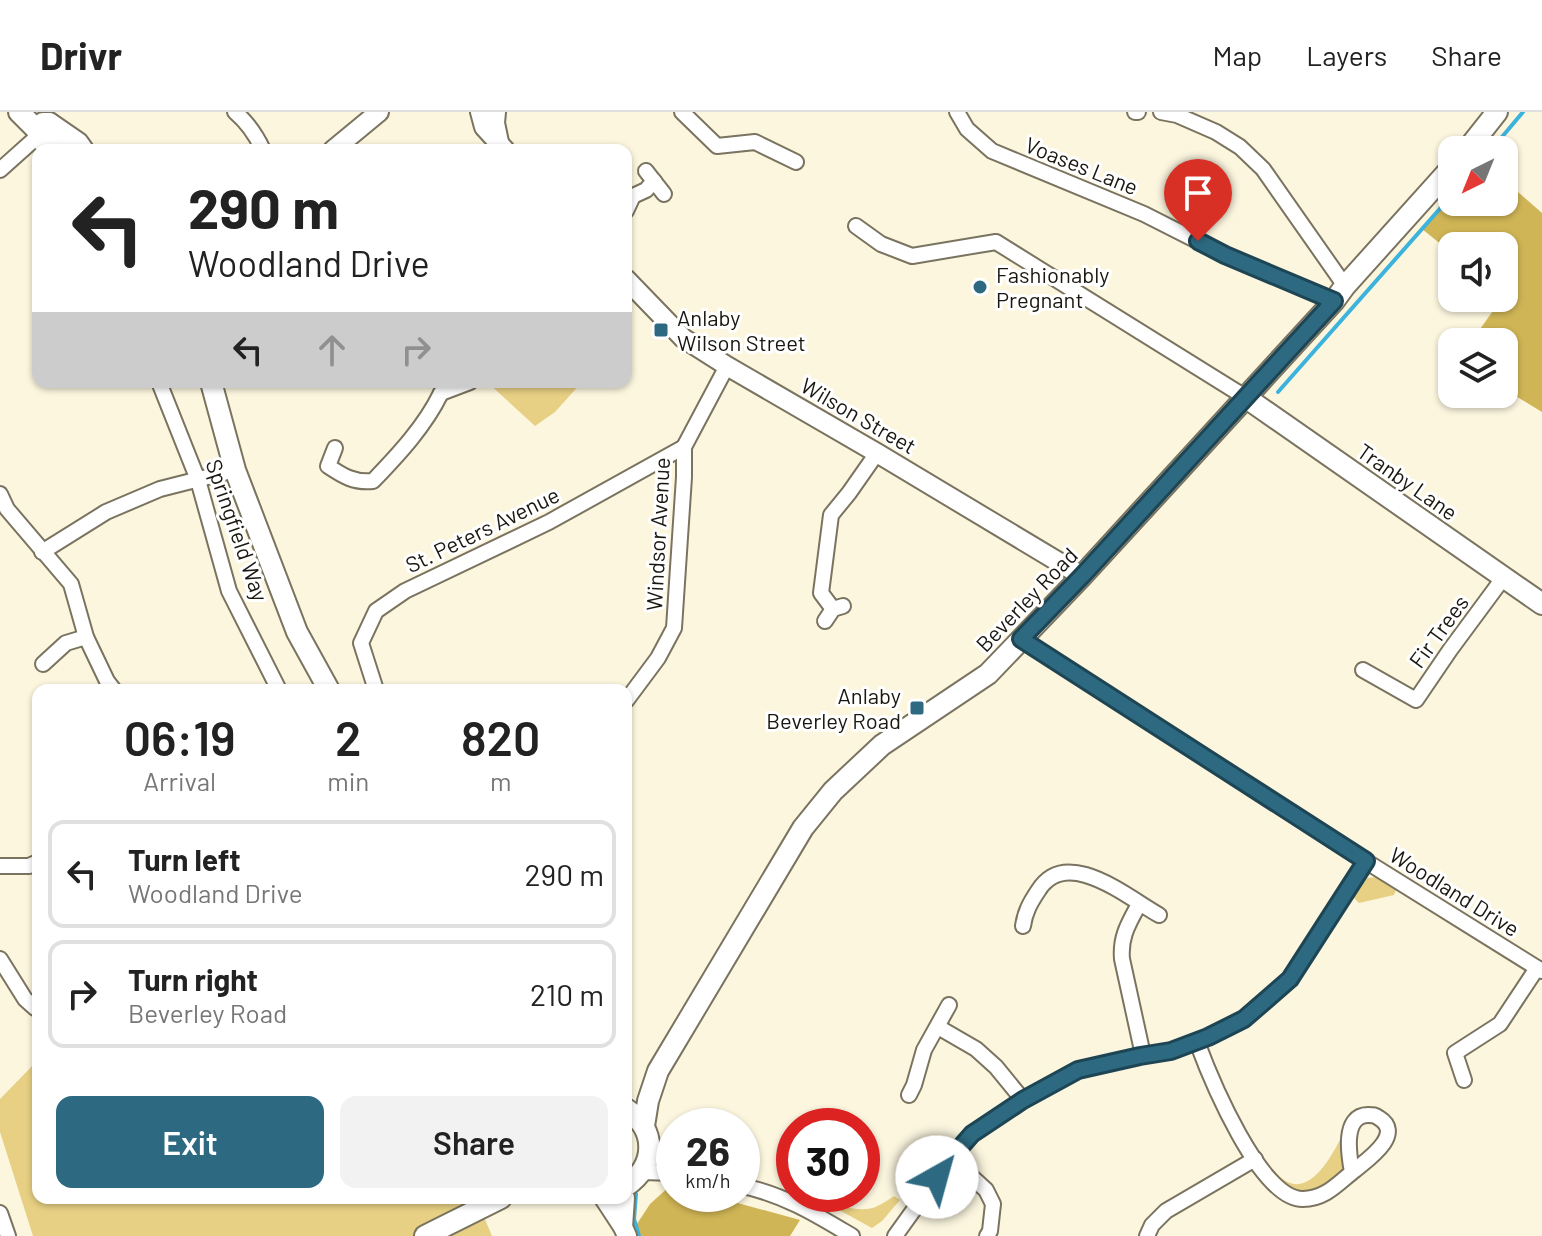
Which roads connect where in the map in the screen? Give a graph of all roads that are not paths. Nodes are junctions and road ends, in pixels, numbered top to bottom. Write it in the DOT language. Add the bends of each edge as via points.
graph roads {
  1 [pos="19,112"];
  2 [pos="235,112"];
  3 [pos="379,112"];
  4 [pos="480,112"];
  5 [pos="496,112"];
  6 [pos="682,112"];
  7 [pos="957,112"];
  8 [pos="1161,112"];
  9 [pos="1497,112"];
  10 [pos="46,132"];
  11 [pos="1478,136"];
  12 [pos="79,144"];
  13 [pos="260,144"];
  14 [pos="340,144"];
  15 [pos="499,144"];
  16 [pos="501,144"];
  17 [pos="796,162"];
  18 [pos="0,170"];
  19 [pos="1438,183"];
  20 [pos="632,191"];
  21 [pos="664,194"];
  22 [pos="855,225"];
  23 [pos="632,285"];
  24 [pos="1339,294"];
  25 [pos="727,366"];
  26 [pos="161,388"];
  27 [pos="212,388"];
  28 [pos="436,388"];
  29 [pos="454,388"];
  30 [pos="441,393"];
  31 [pos="1245,397"];
  32 [pos="684,447"];
  33 [pos="335,448"];
  34 [pos="877,453"];
  35 [pos="235,470"];
  36 [pos="198,480"];
  37 [pos="0,494"];
  38 [pos="4,511"];
  39 [pos="42,552"];
  40 [pos="1082,576"];
  41 [pos="1504,577"];
  42 [pos="1542,604"];
  43 [pos="834,612"];
  44 [pos="86,637"];
  45 [pos="1021,639"];
  46 [pos="43,664"];
  47 [pos="1363,670"];
  48 [pos="109,684"];
  49 [pos="276,684"];
  50 [pos="326,684"];
  51 [pos="374,684"];
  52 [pos="632,693"];
  53 [pos="1366,861"];
  54 [pos="32,865"];
  55 [pos="0,866"];
  56 [pos="1139,904"];
  57 [pos="1020,915"];
  58 [pos="1159,915"];
  59 [pos="0,959"];
  60 [pos="1539,970"];
  61 [pos="949,1005"];
  62 [pos="12,1011"];
  63 [pos="938,1027"];
  64 [pos="1197,1042"];
  65 [pos="1143,1055"];
  66 [pos="658,1071"];
  67 [pos="1464,1080"];
  68 [pos="632,1094"];
  69 [pos="909,1095"];
  70 [pos="1023,1100"];
  71 [pos="632,1113"];
  72 [pos="647,1135"];
  73 [pos="656,1145"];
  74 [pos="951,1158"];
  75 [pos="1255,1159"];
  76 [pos="642,1172"];
  77 [pos="656,1172"];
  78 [pos="1352,1172"];
  79 [pos="632,1181"];
  80 [pos="760,1190"];
  81 [pos="489,1204"];
  82 [pos="608,1204"];
  83 [pos="625,1204"];
  84 [pos="0,1213"];
  85 [pos="625,1231"];
  86 [pos="990,1234"];
  87 [pos="8,1236"];
  88 [pos="425,1236"];
  89 [pos="852,1236"];
  90 [pos="895,1236"];
  91 [pos="1147,1236"];
  1 -- 10 [label="main road"];
  2 -- 13 [label="street"];
  3 -- 14 [label="street"];
  4 -- 15 [label="street" via="484,127"];
  5 -- 16 [label="street"];
  6 -- 17 [label="street" via="717,146 755,142"];
  7 -- 24 [label="street, Voases Lane" via="992,151 1144,214 1225,255"];
  8 -- 24 [label="street" via="1216,132 1263,169"];
  9 -- 11 [label="main road"];
  10 -- 12 [label="main road"];
  10 -- 18 [label="street"];
  19 -- 24 [label="main road, Beverley Road"];
  20 -- 21 [label="street" via="646,190 650,176"];
  22 -- 31 [label="street" via="881,244 912,256 996,242"];
  23 -- 25 [label="street, Wilson Street" via="683,338"];
  24 -- 31 [label="main road, Beverley Road"];
  25 -- 32 [label="street, Windsor Avenue"];
  25 -- 34 [label="street, Wilson Street"];
  26 -- 36 [label="street, Springfield Way"];
  27 -- 35 [label="main road, Springfield Way"];
  28 -- 30 [label="street"];
  29 -- 30 [label="street"];
  30 -- 33 [label="street" via="404,448 373,481 350,480 328,466"];
  31 -- 40 [label="main road, Beverley Road"];
  31 -- 41 [label="main road, Tranby Lane"];
  32 -- 51 [label="street, St. Peters Avenue" via="549,522 405,591 376,611 361,643"];
  32 -- 52 [label="street, Windsor Avenue" via="674,628"];
  34 -- 40 [label="street, Wilson Street"];
  34 -- 43 [label="street" via="831,515 821,593"];
  35 -- 36 [label="street"];
  35 -- 50 [label="main road, Springfield Way" via="297,632"];
  36 -- 39 [label="street" via="106,512"];
  36 -- 49 [label="street, Springfield Way" via="229,591"];
  37 -- 38 [label="street"];
  38 -- 39 [label="street"];
  39 -- 44 [label="street" via="71,584"];
  40 -- 45 [label="main road, Beverley Road"];
  41 -- 42 [label="main road, Tranby Lane"];
  41 -- 47 [label="street, Fir Trees" via="1416,700"];
  44 -- 46 [label="street" via="66,643"];
  44 -- 48 [label="street"];
  45 -- 53 [label="street, Woodland Drive"];
  45 -- 66 [label="main road, Beverley Road" via="988,674 882,745 833,791 803,828"];
  53 -- 60 [label="street, Woodland Drive"];
  53 -- 64 [label="street" via="1290,979 1244,1019"];
  54 -- 55 [label="street"];
  56 -- 57 [label="street" via="1110,884 1058,872"];
  56 -- 58 [label="street"];
  56 -- 65 [label="street" via="1121,946"];
  59 -- 62 [label="street" via="30,1003"];
  60 -- 67 [label="street" via="1500,1024 1455,1053"];
  61 -- 63 [label="street"];
  63 -- 69 [label="street"];
  63 -- 70 [label="street" via="976,1049"];
  64 -- 65 [label="street"];
  64 -- 75 [label="street" via="1216,1091"];
  65 -- 70 [label="street" via="1078,1070"];
  66 -- 68 [label="main road, Beverley Road"];
  66 -- 72 [label="main road, Beverley Road" via="648,1101"];
  70 -- 74 [label="street" via="972,1134"];
  71 -- 72 [label="main road"];
  72 -- 73 [label="street"];
  72 -- 76 [label="main road, Beverley Road" via="648,1159"];
  74 -- 86 [label="street" via="986,1190 993,1204"];
  74 -- 90 [label="street"];
  75 -- 78 [label="street" via="1280,1191 1303,1199 1330,1191"];
  75 -- 91 [label="street" via="1166,1211"];
  76 -- 77 [label="street"];
  76 -- 79 [label="main road"];
  80 -- 89 [label="street" via="801,1206"];
  81 -- 88 [label="main road"];
  82 -- 85 [label="street"];
  83 -- 85 [label="street"];
  84 -- 87 [label="street"];
}
